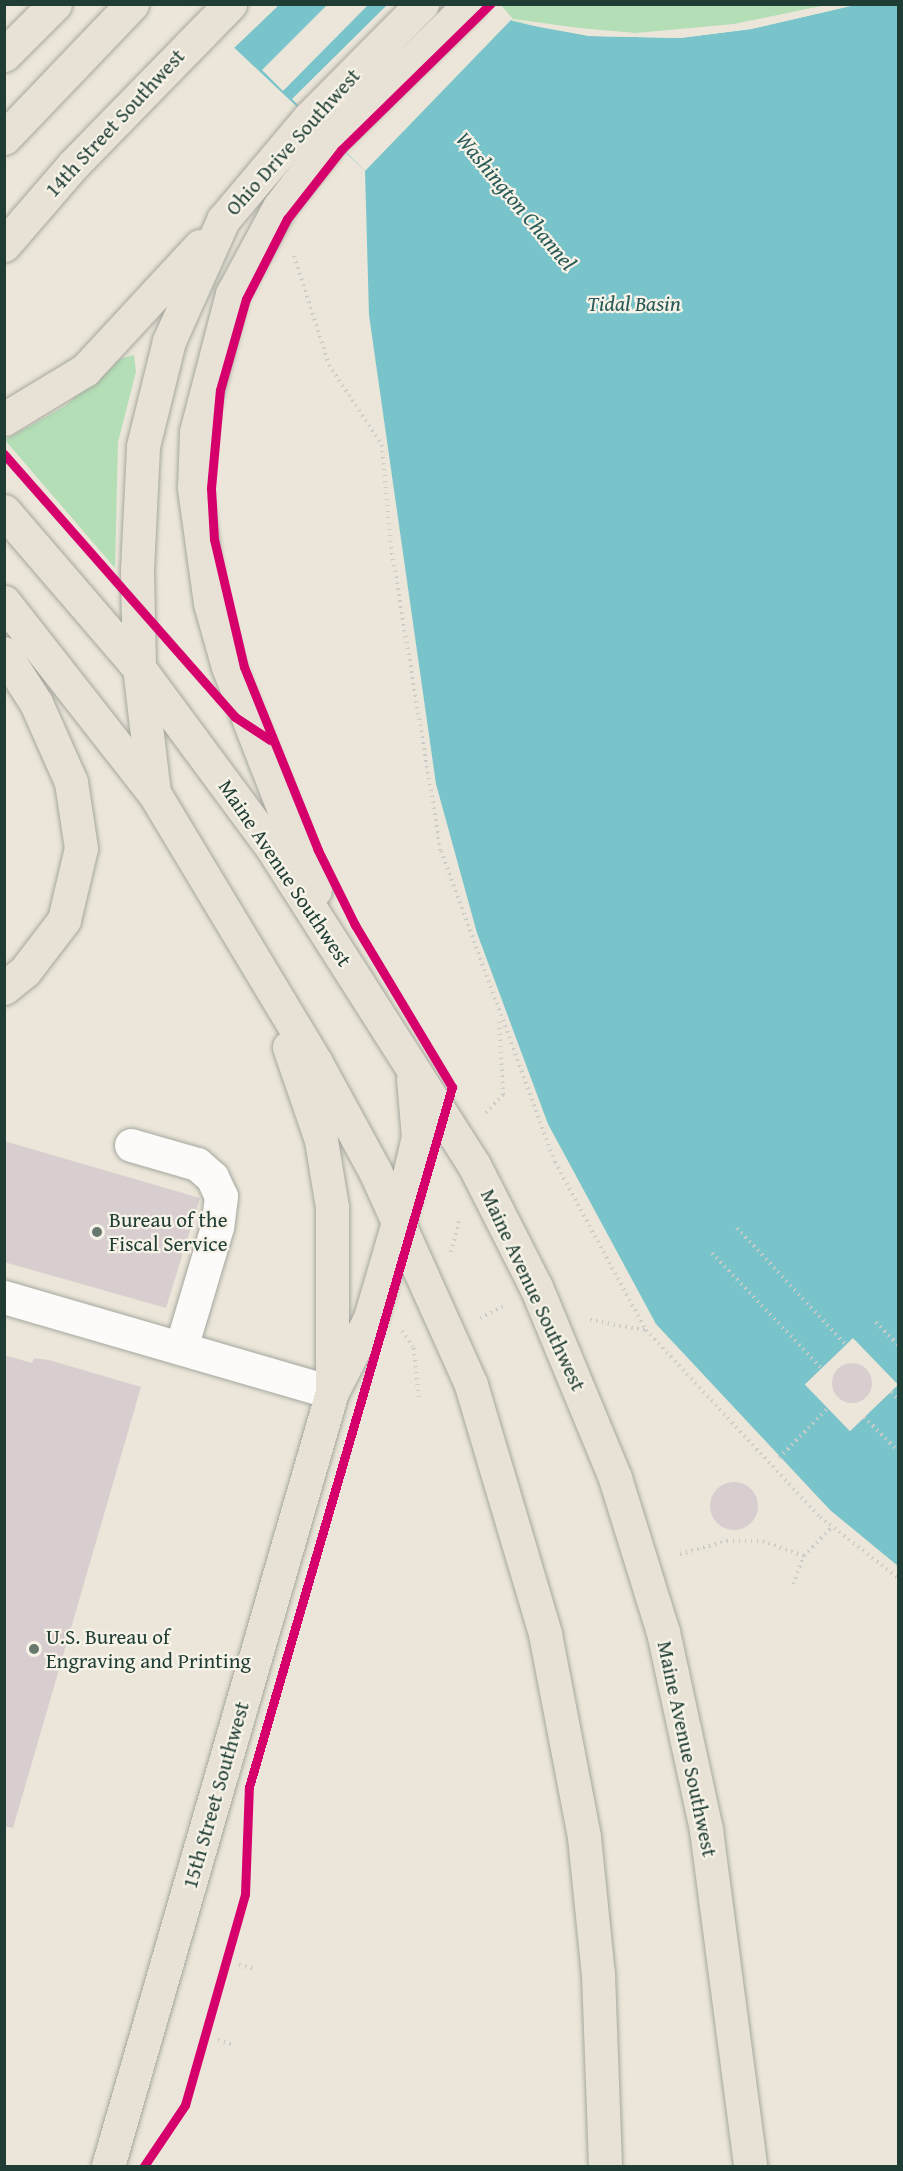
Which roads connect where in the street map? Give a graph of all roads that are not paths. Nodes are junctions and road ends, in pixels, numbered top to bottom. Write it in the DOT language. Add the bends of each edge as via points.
graph roads {
  1 [pos="55,4"];
  2 [pos="132,4"];
  3 [pos="230,4"];
  4 [pos="422,4"];
  5 [pos="470,4"];
  6 [pos="4,55"];
  7 [pos="320,129"];
  8 [pos="4,138"];
  9 [pos="223,220"];
  10 [pos="4,246"];
  11 [pos="4,419"];
  12 [pos="4,511"];
  13 [pos="4,602"];
  14 [pos="139,668"];
  15 [pos="9,669"];
  16 [pos="154,793"];
  17 [pos="339,953"];
  18 [pos="4,988"];
  19 [pos="270,990"];
  20 [pos="411,1068"];
  21 [pos="131,1144"];
  22 [pos="398,1222"];
  23 [pos="4,1297"];
  24 [pos="181,1348"];
  25 [pos="332,1392"];
  26 [pos="108,2166"];
  27 [pos="605,2166"];
  28 [pos="750,2166"];
  1 -- 6 [label="main road"];
  2 -- 8 [label="main road"];
  3 -- 10 [label="main road, 14th Street Southwest" via="175,58"];
  4 -- 7 [label="main road, Ohio Drive Southwest"];
  5 -- 7 [label="main road, Ohio Drive Southwest"];
  7 -- 9 [label="main road, Ohio Drive Southwest"];
  7 -- 17 [label="main road, Ohio Drive Southwest" via="232,294 205,386 194,487 210,603 228,667"];
  9 -- 11 [label="main road" via="85,370"];
  9 -- 14 [label="main road, Ohio Drive Southwest" via="169,341 143,446"];
  12 -- 14 [label="main road, Maine Avenue Southwest"];
  13 -- 16 [label="main road"];
  14 -- 16 [label="main road, Ohio Drive Southwest"];
  14 -- 17 [label="main road, Maine Avenue Southwest" via="272,848"];
  15 -- 18 [label="main road" via="71,782 81,848 64,920 31,964"];
  16 -- 19 [label="main road"];
  17 -- 20 [label="main road, Maine Avenue Southwest"];
  19 -- 22 [label="main road" via="315,1062"];
  19 -- 25 [label="main road" via="321,1140 333,1207"];
  20 -- 22 [label="main road, 15th Street Southwest" via="418,1137"];
  20 -- 28 [label="main road, Maine Avenue Southwest" via="507,1224 560,1340 615,1478 663,1632 706,1830"];
  21 -- 24 [label="lane" via="197,1164 212,1177 221,1196 217,1227"];
  22 -- 25 [label="main road, 15th Street Southwest" via="370,1318"];
  22 -- 27 [label="main road" via="471,1385 550,1656 593,1906"];
  23 -- 24 [label="lane"];
  24 -- 25 [label="lane"];
  25 -- 26 [label="main road, 15th Street Southwest"];
}
